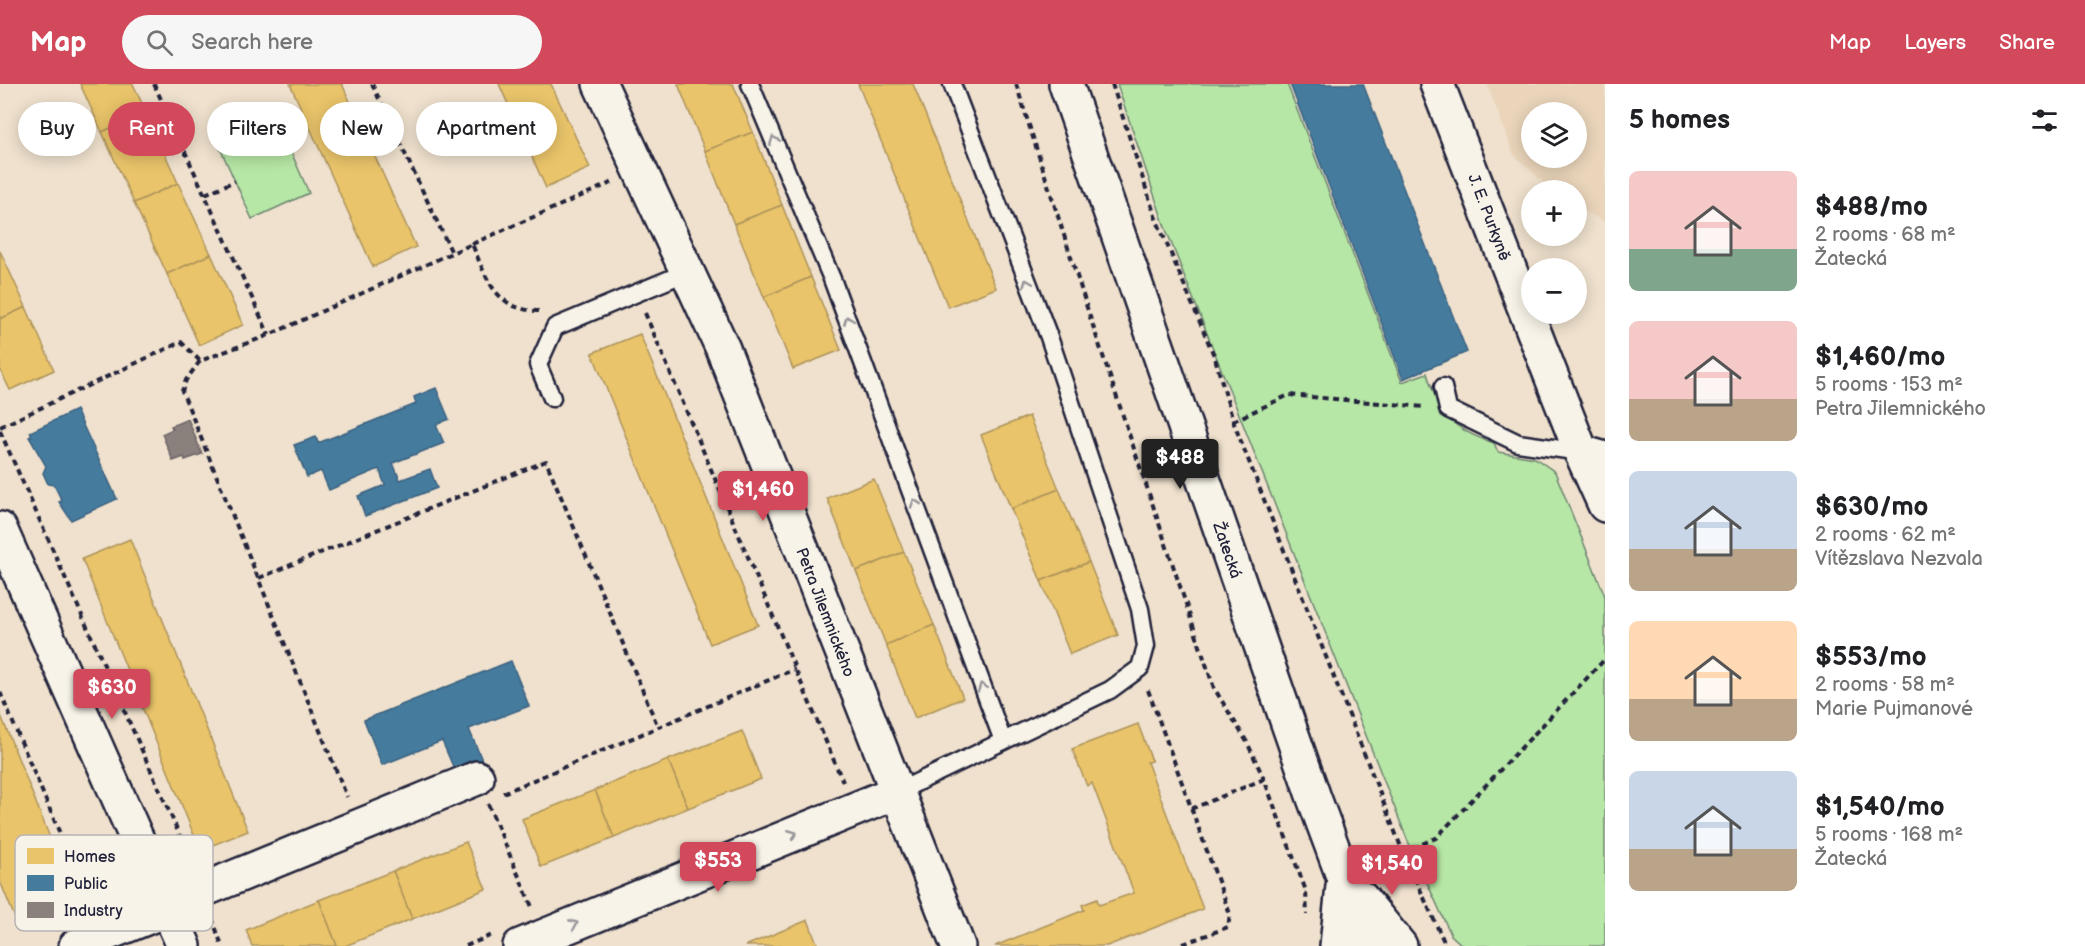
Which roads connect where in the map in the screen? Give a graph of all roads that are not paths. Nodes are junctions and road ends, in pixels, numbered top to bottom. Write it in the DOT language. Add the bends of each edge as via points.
graph roads {
  1 [pos="600,84"];
  2 [pos="750,84"];
  3 [pos="952,84"];
  4 [pos="1066,84"];
  5 [pos="1437,84"];
  6 [pos="687,272"];
  7 [pos="1443,387"];
  8 [pos="552,398"];
  9 [pos="1593,455"];
  10 [pos="1605,505"];
  11 [pos="5,540"];
  12 [pos="1003,741"];
  13 [pos="487,787"];
  14 [pos="897,792"];
  15 [pos="135,835"];
  16 [pos="1344,878"];
  17 [pos="213,887"];
  18 [pos="113,931"];
  19 [pos="178,931"];
  20 [pos="76,946"];
  21 [pos="184,946"];
  22 [pos="520,946"];
  23 [pos="958,946"];
  24 [pos="1336,946"];
  25 [pos="1369,946"];
  26 [pos="1400,946"];
  1 -- 6 [label="street, Petra Jilemnického"];
  12 -- 2 [label="lane, one-way" via="832,279"];
  12 -- 3 [label="lane, one-way" via="1110,690 1140,668 1146,646 1140,609 1049,337"];
  4 -- 16 [label="street, Žatecká"];
  5 -- 9 [label="street, J. E. Purkyně"];
  6 -- 8 [label="lane" via="555,327 538,365"];
  6 -- 14 [label="street, Petra Jilemnického" via="723,349"];
  7 -- 9 [label="lane" via="1448,409 1518,443"];
  9 -- 10 [label="street, J. E. Purkyně"];
  11 -- 15 [label="street"];
  12 -- 14 [label="lane"];
  13 -- 17 [label="street" via="358,826"];
  22 -- 14 [label="street, one-way"];
  14 -- 23 [label="street, Petra Jilemnického"];
  16 -- 24 [label="street"];
  16 -- 25 [label="street, Žatecká"];
  16 -- 26 [label="street"];
  18 -- 20 [label="street"];
  19 -- 21 [label="street"];
}
